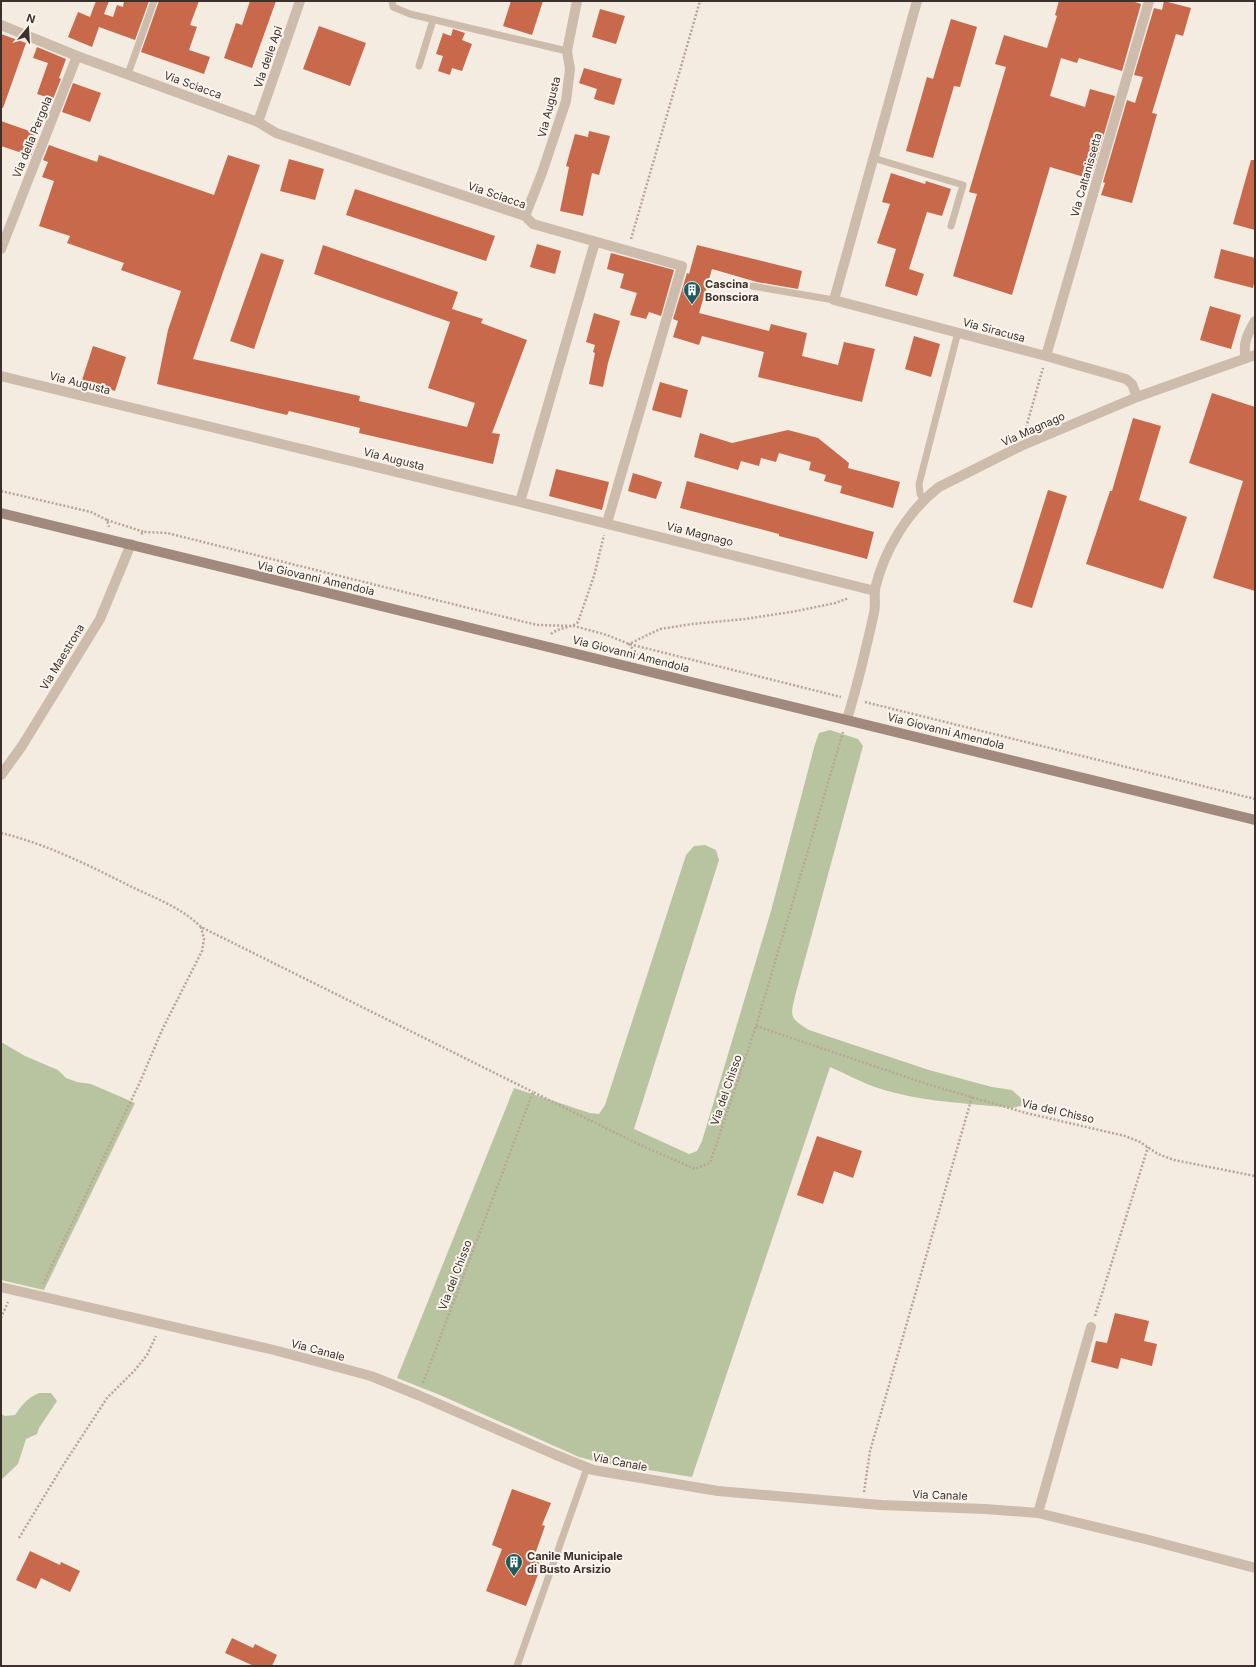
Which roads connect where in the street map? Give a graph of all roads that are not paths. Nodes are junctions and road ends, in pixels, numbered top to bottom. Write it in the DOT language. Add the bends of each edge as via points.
graph roads {
  1 [pos="154,1"];
  2 [pos="300,1"];
  3 [pos="392,1"];
  4 [pos="577,1"];
  5 [pos="917,1"];
  6 [pos="1149,1"];
  7 [pos="433,20"];
  8 [pos="1,25"];
  9 [pos="567,51"];
  10 [pos="77,56"];
  11 [pos="418,66"];
  12 [pos="128,74"];
  13 [pos="258,122"];
  14 [pos="873,158"];
  15 [pos="525,216"];
  16 [pos="952,226"];
  17 [pos="595,242"];
  18 [pos="1,249"];
  19 [pos="752,286"];
  20 [pos="834,300"];
  21 [pos="1255,321"];
  22 [pos="958,332"];
  23 [pos="1046,356"];
  24 [pos="1251,356"];
  25 [pos="1,376"];
  26 [pos="1137,397"];
  27 [pos="924,500"];
  28 [pos="520,502"];
  29 [pos="1,513"];
  30 [pos="607,523"];
  31 [pos="131,544"];
  32 [pos="875,591"];
  33 [pos="847,719"];
  34 [pos="1,775"];
  35 [pos="1255,820"];
  36 [pos="1,1286"];
  37 [pos="1091,1327"];
  38 [pos="587,1468"];
  39 [pos="1038,1513"];
  40 [pos="1255,1568"];
  41 [pos="517,1666"];
  1 -- 12 [label="lane"];
  2 -- 13 [label="street, Via delle Api"];
  3 -- 7 [label="lane" via="393,7 399,11"];
  4 -- 9 [label="street, Via Augusta"];
  5 -- 14 [label="street"];
  6 -- 23 [label="street, Via Caltanissetta"];
  7 -- 9 [label="lane"];
  7 -- 11 [label="lane"];
  8 -- 10 [label="street, Via Sciacca"];
  9 -- 15 [label="street, Via Augusta" via="570,69 566,101 545,166"];
  10 -- 12 [label="street, Via Sciacca"];
  10 -- 18 [label="street, Via della Pergola"];
  12 -- 13 [label="street, Via Sciacca"];
  13 -- 15 [label="street, Via Sciacca" via="276,133"];
  14 -- 16 [label="lane" via="963,185"];
  14 -- 20 [label="street"];
  15 -- 17 [label="street, Via Sciacca" via="533,224"];
  17 -- 28 [label="street"];
  17 -- 30 [label="street, Via Sciacca" via="682,266"];
  19 -- 20 [label="lane, Via Siracusa"];
  20 -- 22 [label="street, Via Siracusa"];
  21 -- 24 [label="street" via="1244,344 1244,351"];
  22 -- 23 [label="street, Via Siracusa"];
  22 -- 27 [label="lane" via="919,484 920,494"];
  23 -- 26 [label="street, Via Siracusa" via="1126,379 1132,384"];
  24 -- 26 [label="street, Via Magnago"];
  25 -- 28 [label="street, Via Augusta"];
  26 -- 27 [label="street, Via Magnago" via="1021,446 939,487"];
  27 -- 32 [label="street, Via Magnago" via="889,550"];
  28 -- 30 [label="street, Via Magnago"];
  29 -- 31 [label="main road, Via Giovanni Amendola"];
  30 -- 32 [label="street, Via Magnago"];
  31 -- 33 [label="main road, Via Giovanni Amendola"];
  31 -- 34 [label="street, Via Maestrona" via="100,619 22,746"];
  32 -- 33 [label="street, Via Magnago" via="875,610"];
  33 -- 35 [label="main road, Via Giovanni Amendola"];
  36 -- 38 [label="street, Via Canale" via="371,1376"];
  37 -- 39 [label="street"];
  38 -- 39 [label="street, Via Canale" via="718,1491 862,1504 985,1508"];
  38 -- 41 [label="lane"];
  39 -- 40 [label="street, Via Canale"];
}
